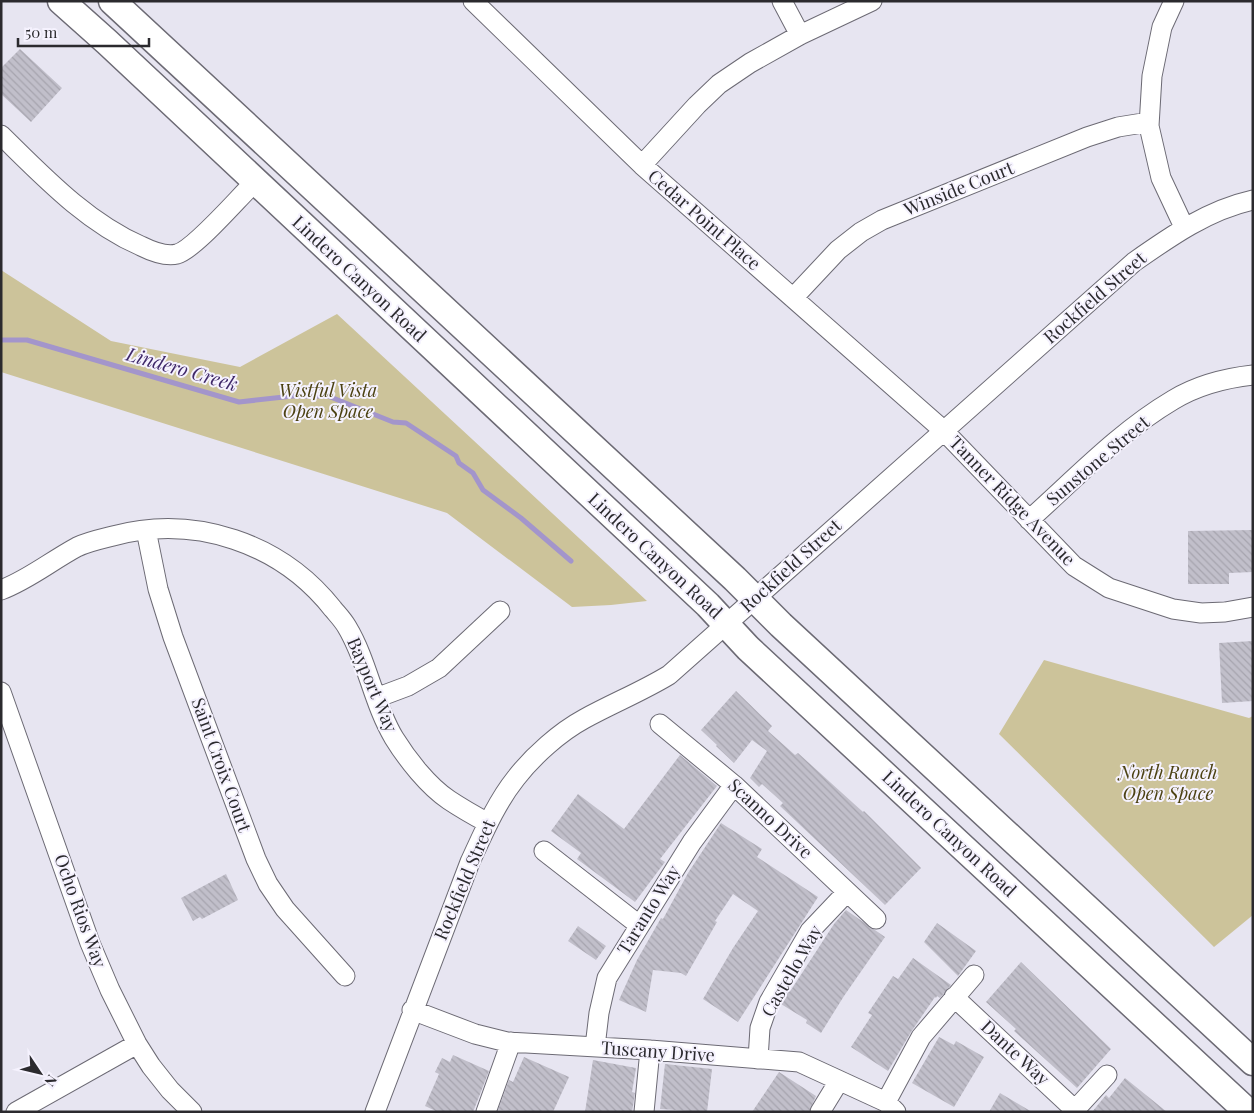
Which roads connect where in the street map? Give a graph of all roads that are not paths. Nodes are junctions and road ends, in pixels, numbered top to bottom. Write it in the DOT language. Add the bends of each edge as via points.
graph roads {
  1 [pos="61,1"];
  2 [pos="112,1"];
  3 [pos="473,1"];
  4 [pos="782,1"];
  5 [pos="872,1"];
  6 [pos="1174,1"];
  7 [pos="800,35"];
  8 [pos="1149,122"];
  9 [pos="1,135"];
  10 [pos="642,165"];
  11 [pos="255,182"];
  12 [pos="1253,200"];
  13 [pos="1184,227"];
  14 [pos="793,298"];
  15 [pos="1253,374"];
  16 [pos="943,430"];
  17 [pos="1029,520"];
  18 [pos="146,530"];
  19 [pos="1,590"];
  20 [pos="753,599"];
  21 [pos="1253,608"];
  22 [pos="500,611"];
  23 [pos="726,624"];
  24 [pos="1,692"];
  25 [pos="376,698"];
  26 [pos="660,724"];
  27 [pos="734,785"];
  28 [pos="488,823"];
  29 [pos="544,851"];
  30 [pos="847,892"];
  31 [pos="876,919"];
  32 [pos="639,925"];
  33 [pos="974,975"];
  34 [pos="345,976"];
  35 [pos="954,997"];
  36 [pos="412,1010"];
  37 [pos="512,1042"];
  38 [pos="137,1044"];
  39 [pos="595,1047"];
  40 [pos="650,1050"];
  41 [pos="758,1059"];
  42 [pos="1253,1062"];
  43 [pos="1108,1075"];
  44 [pos="839,1081"];
  45 [pos="891,1107"];
  46 [pos="1074,1111"];
  47 [pos="16,1112"];
  48 [pos="192,1112"];
  49 [pos="375,1112"];
  50 [pos="486,1112"];
  51 [pos="644,1112"];
  52 [pos="820,1112"];
  53 [pos="1248,1112"];
  1 -- 11 [label="main road, Lindero Canyon Road"];
  2 -- 20 [label="main road, Lindero Canyon Road"];
  3 -- 10 [label="street, Cedar Point Place"];
  4 -- 7 [label="street"];
  5 -- 7 [label="street"];
  6 -- 8 [label="street" via="1162,27 1152,76"];
  7 -- 10 [label="street" via="720,84 696,105"];
  8 -- 13 [label="street" via="1161,178"];
  8 -- 14 [label="street, Winside Court" via="1087,136 882,220 838,250"];
  9 -- 11 [label="street" via="94,220 125,240 157,253 177,254 193,245"];
  10 -- 14 [label="street, Cedar Point Place"];
  11 -- 23 [label="main road, Lindero Canyon Road"];
  12 -- 13 [label="street, Rockfield Street" via="1212,213"];
  13 -- 16 [label="street, Rockfield Street" via="1134,262"];
  14 -- 16 [label="street, Cedar Point Place"];
  15 -- 17 [label="street, Sunstone Street" via="1207,385 1174,400 1132,428"];
  16 -- 17 [label="street, Tanner Ridge Avenue"];
  16 -- 20 [label="street, Rockfield Street"];
  17 -- 21 [label="street, Tanner Ridge Avenue" via="1074,566 1109,588 1173,609 1201,613"];
  18 -- 19 [label="street, Bayport Way" via="79,546"];
  18 -- 25 [label="street, Bayport Way" via="188,530 224,536 258,548 291,567 319,591 346,626 363,657"];
  18 -- 34 [label="street, Saint Croix Court" via="158,589 173,637 256,859 285,909"];
  20 -- 23 [label="street, Rockfield Street"];
  20 -- 42 [label="main road, Lindero Canyon Road"];
  22 -- 25 [label="street" via="439,668 408,686"];
  23 -- 28 [label="street, Rockfield Street" via="669,675 642,692 584,719 549,744 515,778"];
  23 -- 53 [label="main road, Lindero Canyon Road" via="748,648"];
  24 -- 38 [label="street, Ocho Rios Way" via="90,943"];
  25 -- 28 [label="street, Bayport Way" via="393,738 419,772 447,799"];
  26 -- 27 [label="street, Scanno Drive"];
  27 -- 30 [label="street, Scanno Drive"];
  27 -- 32 [label="street, Taranto Way" via="692,842"];
  28 -- 36 [label="street, Rockfield Street"];
  29 -- 32 [label="street"];
  30 -- 31 [label="street, Scanno Drive"];
  30 -- 41 [label="street, Castello Way" via="810,931 770,1002 760,1028"];
  32 -- 39 [label="street, Taranto Way" via="607,978"];
  33 -- 35 [label="street"];
  35 -- 45 [label="street" via="921,1037"];
  35 -- 46 [label="street, Dante Way"];
  36 -- 37 [label="street, Tuscany Drive" via="475,1034"];
  36 -- 49 [label="street, Rockfield Street"];
  37 -- 39 [label="street, Tuscany Drive"];
  37 -- 50 [label="street"];
  38 -- 47 [label="street"];
  38 -- 48 [label="street, Ocho Rios Way" via="170,1090"];
  39 -- 40 [label="street, Tuscany Drive"];
  40 -- 41 [label="street, Tuscany Drive"];
  40 -- 51 [label="street"];
  41 -- 44 [label="street, Tuscany Drive" via="799,1062"];
  43 -- 46 [label="street"];
  44 -- 45 [label="street, Tuscany Drive"];
  44 -- 52 [label="street"];
}
